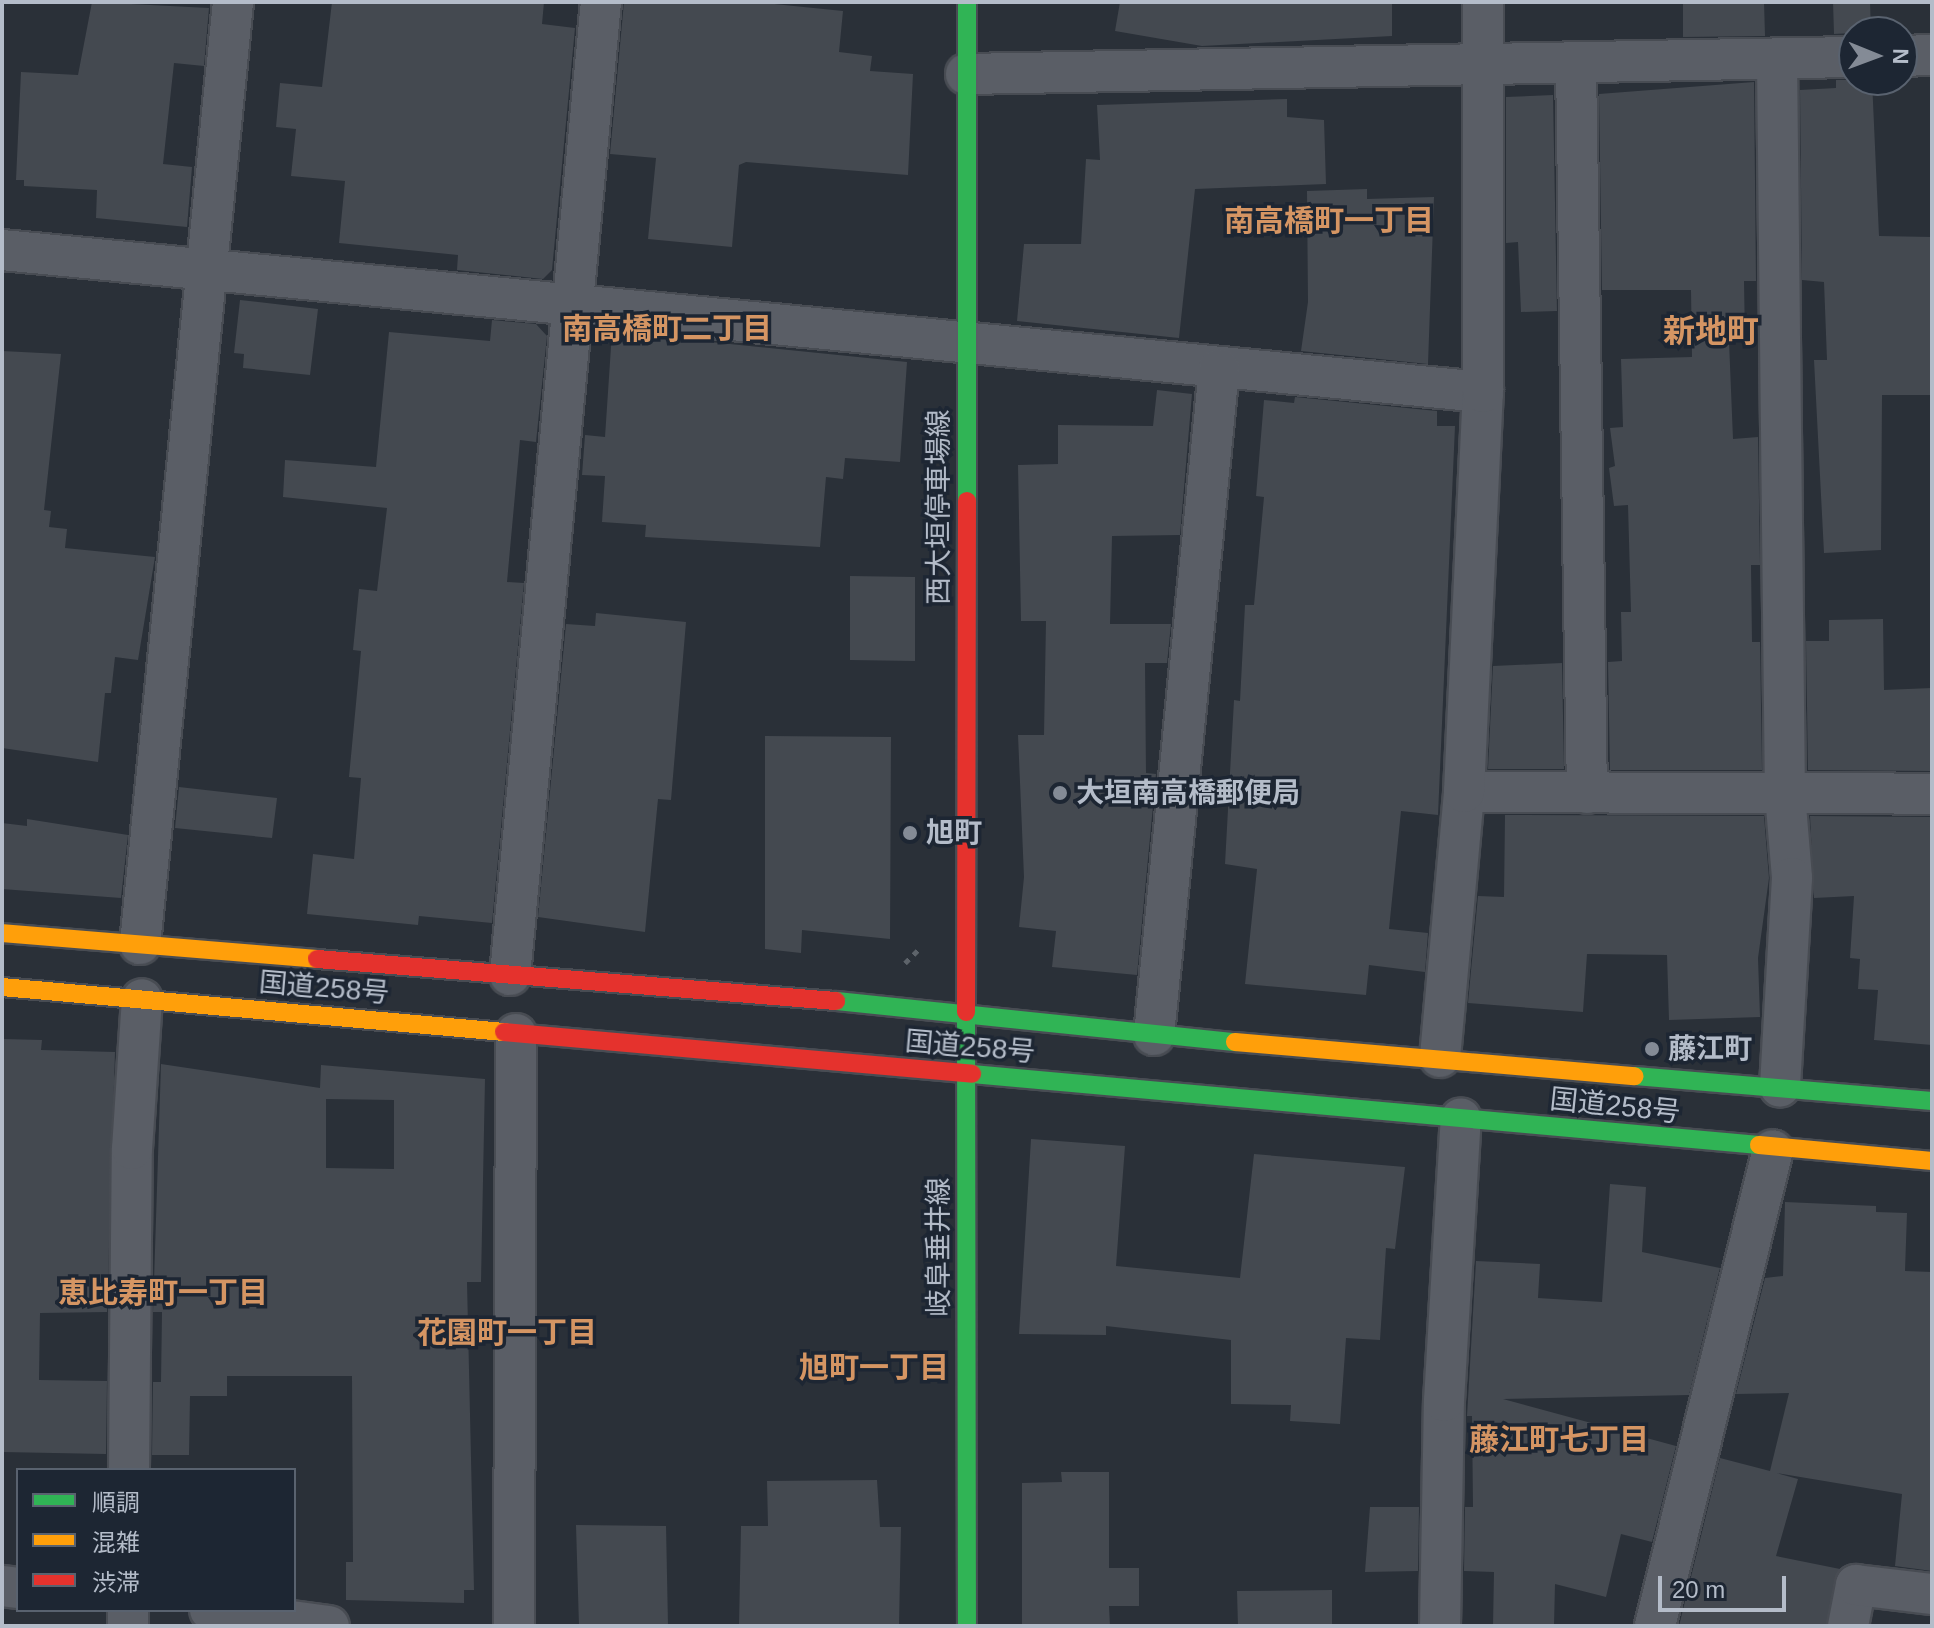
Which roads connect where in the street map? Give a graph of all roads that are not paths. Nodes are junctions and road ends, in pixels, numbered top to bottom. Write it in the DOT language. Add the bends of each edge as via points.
graph roads {
  1 [pos="233,2"];
  2 [pos="601,2"];
  3 [pos="967,2"];
  4 [pos="1483,2"];
  5 [pos="1838,57"];
  6 [pos="1777,59"];
  7 [pos="1576,63"];
  8 [pos="1483,65"];
  9 [pos="966,74"];
  10 [pos="2,250"];
  11 [pos="204,271"];
  12 [pos="573,305"];
  13 [pos="968,343"];
  14 [pos="1219,369"];
  15 [pos="1483,392"];
  16 [pos="1464,792"];
  17 [pos="1587,793"];
  18 [pos="1785,794"];
  19 [pos="1932,794"];
  20 [pos="2,933"];
  21 [pos="140,944"];
  22 [pos="510,975"];
  23 [pos="2,987"];
  24 [pos="142,999"];
  25 [pos="966,1012"];
  26 [pos="516,1034"];
  27 [pos="1154,1035"];
  28 [pos="1440,1057"];
  29 [pos="967,1075"];
  30 [pos="1780,1087"];
  31 [pos="1932,1101"];
  32 [pos="1461,1119"];
  33 [pos="1773,1150"];
  34 [pos="1932,1161"];
  35 [pos="129,1468"];
  36 [pos="1932,1594"];
  37 [pos="225,1612"];
  38 [pos="329,1626"];
  39 [pos="514,1626"];
  40 [pos="967,1626"];
  41 [pos="1440,1626"];
  42 [pos="1655,1626"];
  43 [pos="1848,1626"];
  1 -- 11 [label="street"];
  2 -- 12 [label="street"];
  3 -- 9 [label="main road, 西大垣停車場線"];
  4 -- 8 [label="street"];
  5 -- 6 [label="street"];
  6 -- 7 [label="street"];
  6 -- 18 [label="street"];
  7 -- 8 [label="street"];
  7 -- 17 [label="street"];
  8 -- 9 [label="street"];
  8 -- 15 [label="street"];
  9 -- 13 [label="main road, 西大垣停車場線"];
  10 -- 11 [label="street"];
  11 -- 12 [label="street"];
  11 -- 21 [label="street"];
  12 -- 13 [label="street"];
  12 -- 22 [label="street"];
  13 -- 14 [label="street"];
  13 -- 25 [label="main road, 西大垣停車場線"];
  14 -- 15 [label="street"];
  14 -- 27 [label="street"];
  15 -- 16 [label="street"];
  16 -- 17 [label="street"];
  16 -- 28 [label="street"];
  17 -- 18 [label="street"];
  18 -- 19 [label="street"];
  18 -- 30 [label="street" via="1792,878"];
  20 -- 21 [label="main road, 国道258号"];
  21 -- 22 [label="main road, 国道258号"];
  22 -- 25 [label="main road, 国道258号"];
  23 -- 24 [label="main road, 国道258号"];
  24 -- 26 [label="main road, 国道258号"];
  24 -- 35 [label="street" via="132,1149"];
  25 -- 27 [label="main road, 国道258号"];
  25 -- 29 [label="main road, 岐阜垂井線"];
  26 -- 29 [label="main road, 国道258号"];
  26 -- 39 [label="street"];
  27 -- 28 [label="main road, 国道258号"];
  28 -- 30 [label="main road, 国道258号"];
  29 -- 32 [label="main road, 国道258号"];
  29 -- 40 [label="main road, 岐阜垂井線"];
  30 -- 31 [label="main road, 国道258号"];
  32 -- 33 [label="main road, 国道258号"];
  32 -- 41 [label="street" via="1444,1401"];
  33 -- 34 [label="main road, 国道258号"];
  33 -- 42 [label="street"];
  36 -- 43 [label="street" via="1856,1585"];
  37 -- 38 [label="street"];
}
